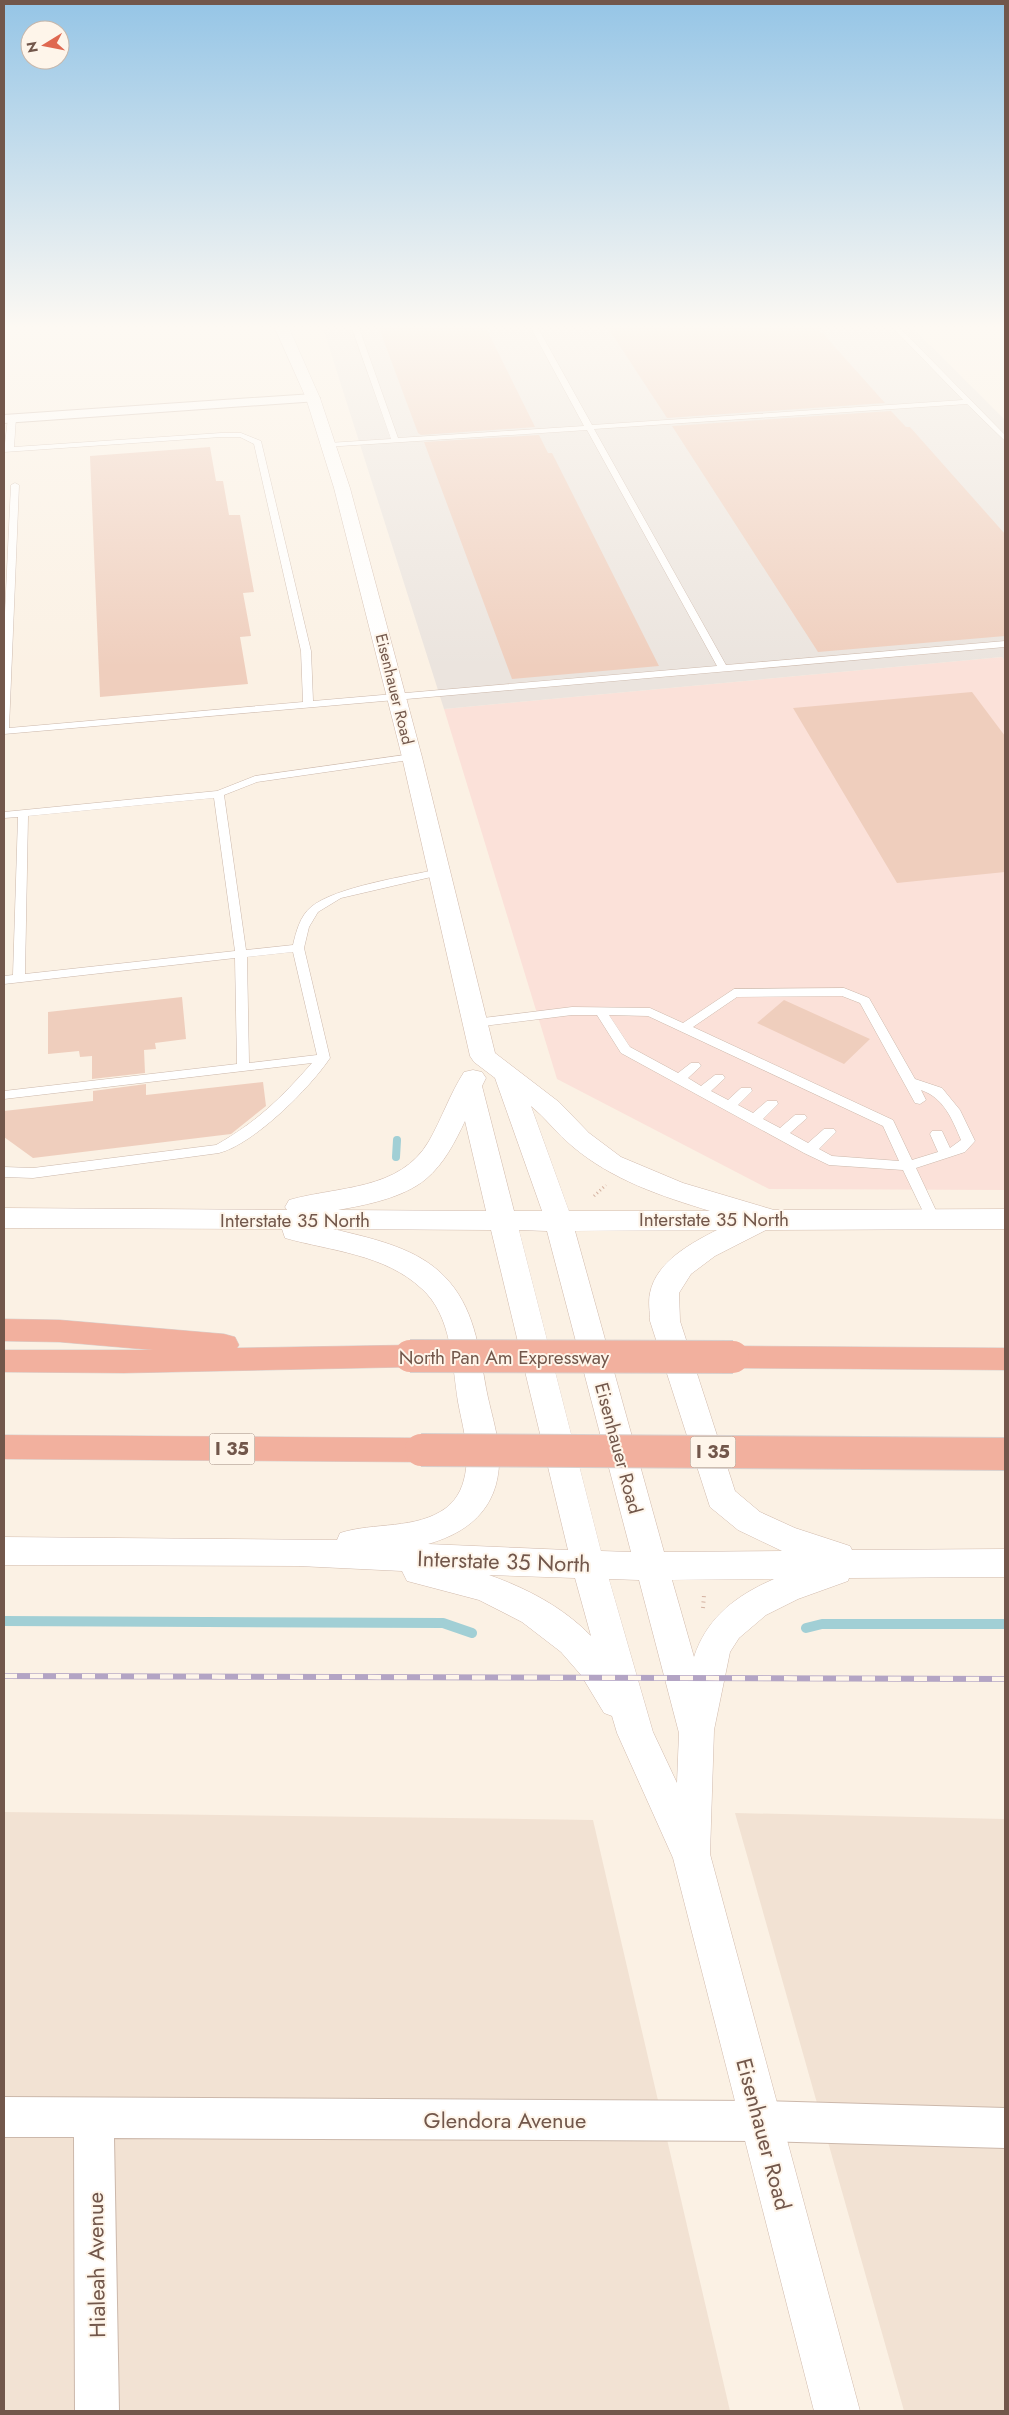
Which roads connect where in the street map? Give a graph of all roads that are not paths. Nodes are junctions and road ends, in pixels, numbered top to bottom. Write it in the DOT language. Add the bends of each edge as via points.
graph roads {
  1 [pos="140,441"];
  2 [pos="253,441"];
  3 [pos="327,441"];
  4 [pos="385,441"];
  5 [pos="596,441"];
  6 [pos="328,445"];
  7 [pos="7,450"];
  8 [pos="15,485"];
  9 [pos="1005,644"];
  10 [pos="723,669"];
  11 [pos="397,697"];
  12 [pos="5,699"];
  13 [pos="308,705"];
  14 [pos="4,731"];
  15 [pos="412,756"];
  16 [pos="219,794"];
  17 [pos="23,813"];
  18 [pos="4,815"];
  19 [pos="440,872"];
  20 [pos="298,948"];
  21 [pos="240,955"];
  22 [pos="19,979"];
  23 [pos="4,980"];
  24 [pos="601,1012"];
  25 [pos="475,1023"];
  26 [pos="684,1028"];
  27 [pos="483,1056"];
  28 [pos="324,1058"];
  29 [pos="243,1066"];
  30 [pos="695,1066"];
  31 [pos="506,1074"];
  32 [pos="719,1078"];
  33 [pos="679,1079"];
  34 [pos="912,1082"];
  35 [pos="469,1086"];
  36 [pos="746,1091"];
  37 [pos="702,1092"];
  38 [pos="4,1095"];
  39 [pos="920,1100"];
  40 [pos="772,1104"];
  41 [pos="729,1106"];
  42 [pos="856,1108"];
  43 [pos="846,1117"];
  44 [pos="800,1118"];
  45 [pos="754,1120"];
  46 [pos="829,1132"];
  47 [pos="781,1134"];
  48 [pos="936,1134"];
  49 [pos="809,1150"];
  50 [pos="946,1154"];
  51 [pos="909,1166"];
  52 [pos="4,1172"];
  53 [pos="4,1218"];
  54 [pos="766,1218"];
  55 [pos="933,1219"];
  56 [pos="1005,1219"];
  57 [pos="250,1220"];
  58 [pos="502,1220"];
  59 [pos="558,1221"];
  60 [pos="4,1330"];
  61 [pos="1005,1343"];
  62 [pos="370,1357"];
  63 [pos="776,1357"];
  64 [pos="1005,1359"];
  65 [pos="4,1362"];
  66 [pos="4,1448"];
  67 [pos="1005,1454"];
  68 [pos="4,1552"];
  69 [pos="299,1552"];
  70 [pos="857,1563"];
  71 [pos="1005,1563"];
  72 [pos="588,1565"];
  73 [pos="651,1566"];
  74 [pos="635,1733"];
  75 [pos="698,1733"];
  76 [pos="692,1857"];
  77 [pos="4,2117"];
  78 [pos="94,2118"];
  79 [pos="761,2122"];
  80 [pos="1005,2128"];
  81 [pos="97,2411"];
  82 [pos="837,2411"];
  1 -- 7 [label="lane"];
  2 -- 13 [label="lane" via="258,443 306,651"];
  3 -- 6 [label="main road, Eisenhauer Road"];
  4 -- 6 [label="lane"];
  5 -- 10 [label="lane"];
  6 -- 11 [label="main road, Eisenhauer Road"];
  8 -- 12 [label="lane"];
  9 -- 10 [label="lane"];
  10 -- 11 [label="lane"];
  11 -- 13 [label="lane"];
  11 -- 15 [label="main road, Eisenhauer Road"];
  12 -- 14 [label="lane"];
  13 -- 14 [label="lane"];
  15 -- 16 [label="lane" via="255,779"];
  15 -- 19 [label="main road, Eisenhauer Road"];
  16 -- 17 [label="lane"];
  16 -- 21 [label="lane"];
  17 -- 18 [label="lane"];
  17 -- 22 [label="lane"];
  19 -- 20 [label="lane" via="337,896 314,910 303,927"];
  19 -- 25 [label="main road, Eisenhauer Road"];
  20 -- 21 [label="lane"];
  20 -- 28 [label="lane"];
  21 -- 22 [label="lane"];
  21 -- 29 [label="lane"];
  22 -- 23 [label="lane"];
  24 -- 25 [label="lane" via="572,1011"];
  24 -- 26 [label="lane" via="650,1012"];
  24 -- 33 [label="lane" via="624,1050"];
  25 -- 27 [label="main road, Eisenhauer Road"];
  26 -- 34 [label="lane" via="734,993 844,992 865,1001"];
  26 -- 42 [label="lane" via="715,1048 822,1099"];
  27 -- 31 [label="main road"];
  27 -- 35 [label="main road"];
  28 -- 29 [label="lane"];
  28 -- 52 [label="lane" via="282,1105 242,1136 219,1149 34,1173"];
  29 -- 38 [label="lane"];
  30 -- 33 [label="lane"];
  31 -- 54 [label="main road" via="612,1163 673,1190"];
  31 -- 59 [label="main road, Eisenhauer Road"];
  32 -- 37 [label="lane"];
  33 -- 37 [label="lane"];
  34 -- 39 [label="lane"];
  34 -- 50 [label="lane" via="937,1091 954,1110 968,1141 960,1149"];
  35 -- 57 [label="main road" via="439,1147 416,1173 390,1187 354,1198 304,1206"];
  35 -- 58 [label="main road, Eisenhauer Road"];
  36 -- 41 [label="lane"];
  37 -- 41 [label="lane"];
  40 -- 45 [label="lane"];
  41 -- 45 [label="lane"];
  42 -- 43 [label="lane"];
  42 -- 51 [label="lane" via="888,1123"];
  44 -- 47 [label="lane"];
  45 -- 47 [label="lane"];
  46 -- 49 [label="lane"];
  47 -- 49 [label="lane"];
  48 -- 50 [label="lane"];
  49 -- 51 [label="lane" via="829,1160"];
  50 -- 51 [label="lane"];
  51 -- 55 [label="lane"];
  53 -- 57 [label="main road, Interstate 35 North"];
  54 -- 55 [label="main road, Interstate 35 North"];
  54 -- 59 [label="main road, Interstate 35 North"];
  54 -- 70 [label="main road" via="705,1248 677,1270 664,1291 665,1321 721,1498 749,1521 784,1538"];
  55 -- 56 [label="main road, Interstate 35 North"];
  57 -- 58 [label="main road, Interstate 35 North"];
  57 -- 69 [label="main road" via="374,1249 407,1263 432,1281 447,1298 458,1323 483,1453 478,1492 458,1517 429,1531"];
  58 -- 59 [label="main road, Interstate 35 North"];
  58 -- 72 [label="main road, Eisenhauer Road"];
  59 -- 73 [label="main road, Eisenhauer Road"];
  60 -- 62 [label="highway" via="60,1331"];
  61 -- 63 [label="highway"];
  62 -- 63 [label="highway, North Pan Am Expressway, bridge"];
  62 -- 65 [label="highway, North Pan Am Expressway"];
  63 -- 64 [label="highway, North Pan Am Expressway"];
  66 -- 67 [label="highway, I 35, bridge"];
  68 -- 69 [label="main road, Interstate 35 North"];
  69 -- 72 [label="main road, Interstate 35 North"];
  69 -- 74 [label="main road" via="438,1574 500,1592 556,1626 590,1658"];
  70 -- 71 [label="main road, Interstate 35 North"];
  70 -- 73 [label="main road, Interstate 35 North"];
  70 -- 75 [label="main road" via="772,1594 731,1622 716,1643 706,1677"];
  72 -- 73 [label="main road, Interstate 35 North"];
  72 -- 74 [label="main road, Eisenhauer Road"];
  73 -- 75 [label="main road, Eisenhauer Road"];
  74 -- 76 [label="main road, Eisenhauer Road"];
  75 -- 76 [label="main road, Eisenhauer Road"];
  76 -- 79 [label="main road, Eisenhauer Road"];
  77 -- 78 [label="street, Glendora Avenue"];
  78 -- 79 [label="street, Glendora Avenue"];
  78 -- 81 [label="street, Hialeah Avenue"];
  79 -- 80 [label="street, Glendora Avenue"];
  79 -- 82 [label="main road, Eisenhauer Road"];
}
